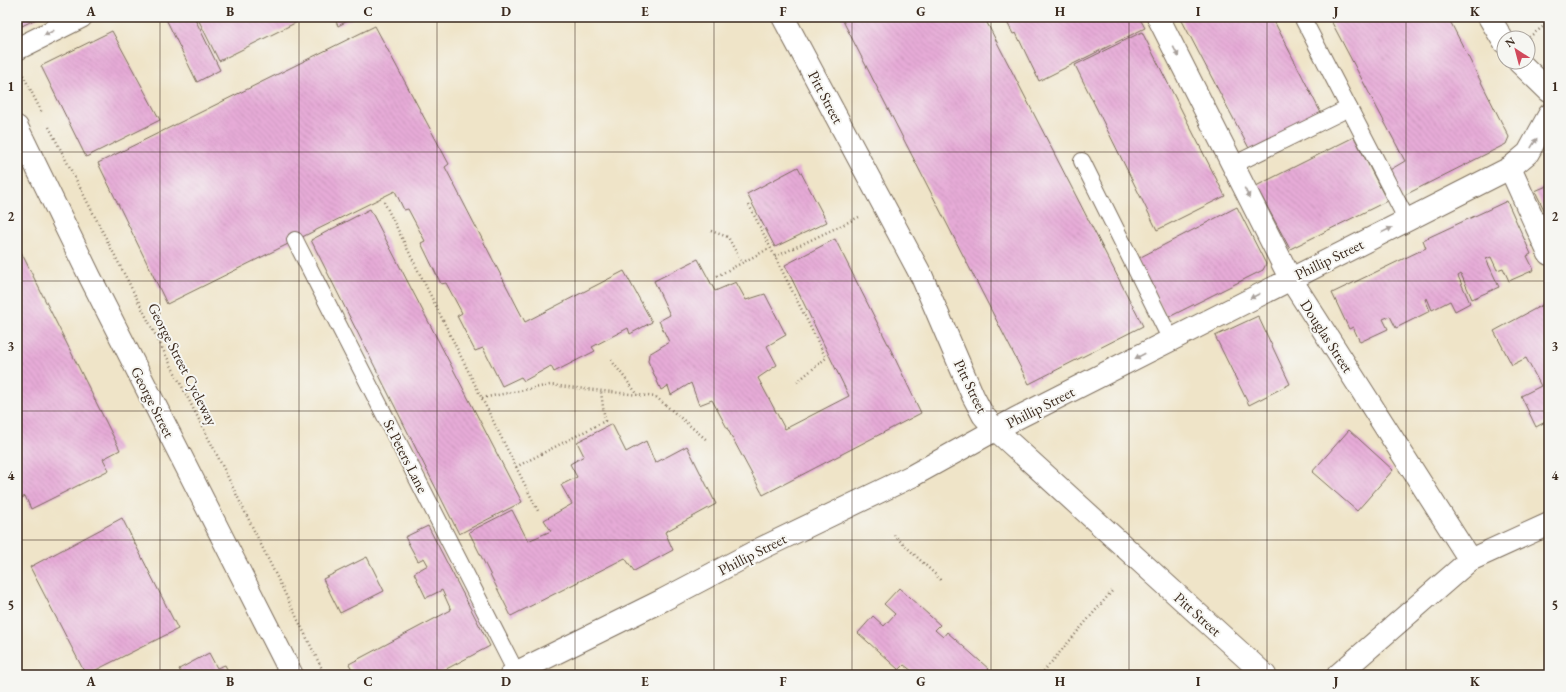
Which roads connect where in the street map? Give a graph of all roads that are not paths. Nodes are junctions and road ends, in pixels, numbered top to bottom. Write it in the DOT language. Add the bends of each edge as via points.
graph roads {
  1 [pos="81,17"];
  2 [pos="783,17"];
  3 [pos="1158,17"];
  4 [pos="1302,17"];
  5 [pos="1489,17"];
  6 [pos="1497,30"];
  7 [pos="17,49"];
  8 [pos="1527,70"];
  9 [pos="1549,91"];
  10 [pos="1349,108"];
  11 [pos="1549,115"];
  12 [pos="17,127"];
  13 [pos="1082,161"];
  14 [pos="1233,166"];
  15 [pos="1510,168"];
  16 [pos="1407,220"];
  17 [pos="295,240"];
  18 [pos="1549,254"];
  19 [pos="1290,278"];
  20 [pos="1171,340"];
  21 [pos="996,430"];
  22 [pos="1549,524"];
  23 [pos="1470,560"];
  24 [pos="514,673"];
  25 [pos="292,675"];
  26 [pos="1265,675"];
  27 [pos="1338,675"];
  1 -- 7 [label="street, one-way"];
  2 -- 21 [label="street, Pitt Street" via="922,277 974,396"];
  3 -- 14 [label="street, Douglas Street, one-way"];
  4 -- 10 [label="lane"];
  5 -- 6 [label="street"];
  8 -- 9 [label="street"];
  10 -- 14 [label="lane"];
  10 -- 16 [label="lane"];
  15 -- 11 [label="street, Phillip Street, one-way" via="1528,153"];
  12 -- 25 [label="street, George Street" via="90,277"];
  13 -- 20 [label="lane"];
  14 -- 19 [label="street, Douglas Street, one-way"];
  15 -- 16 [label="street, Phillip Street"];
  15 -- 18 [label="street"];
  19 -- 16 [label="street, Phillip Street, one-way"];
  17 -- 24 [label="lane, St Peters Lane"];
  19 -- 20 [label="street, Phillip Street, one-way"];
  19 -- 23 [label="street, Douglas Street"];
  20 -- 21 [label="street, Phillip Street, one-way"];
  21 -- 24 [label="street, Phillip Street" via="912,476 760,549"];
  21 -- 26 [label="street, Pitt Street"];
  22 -- 23 [label="street"];
  23 -- 27 [label="street"];
}
